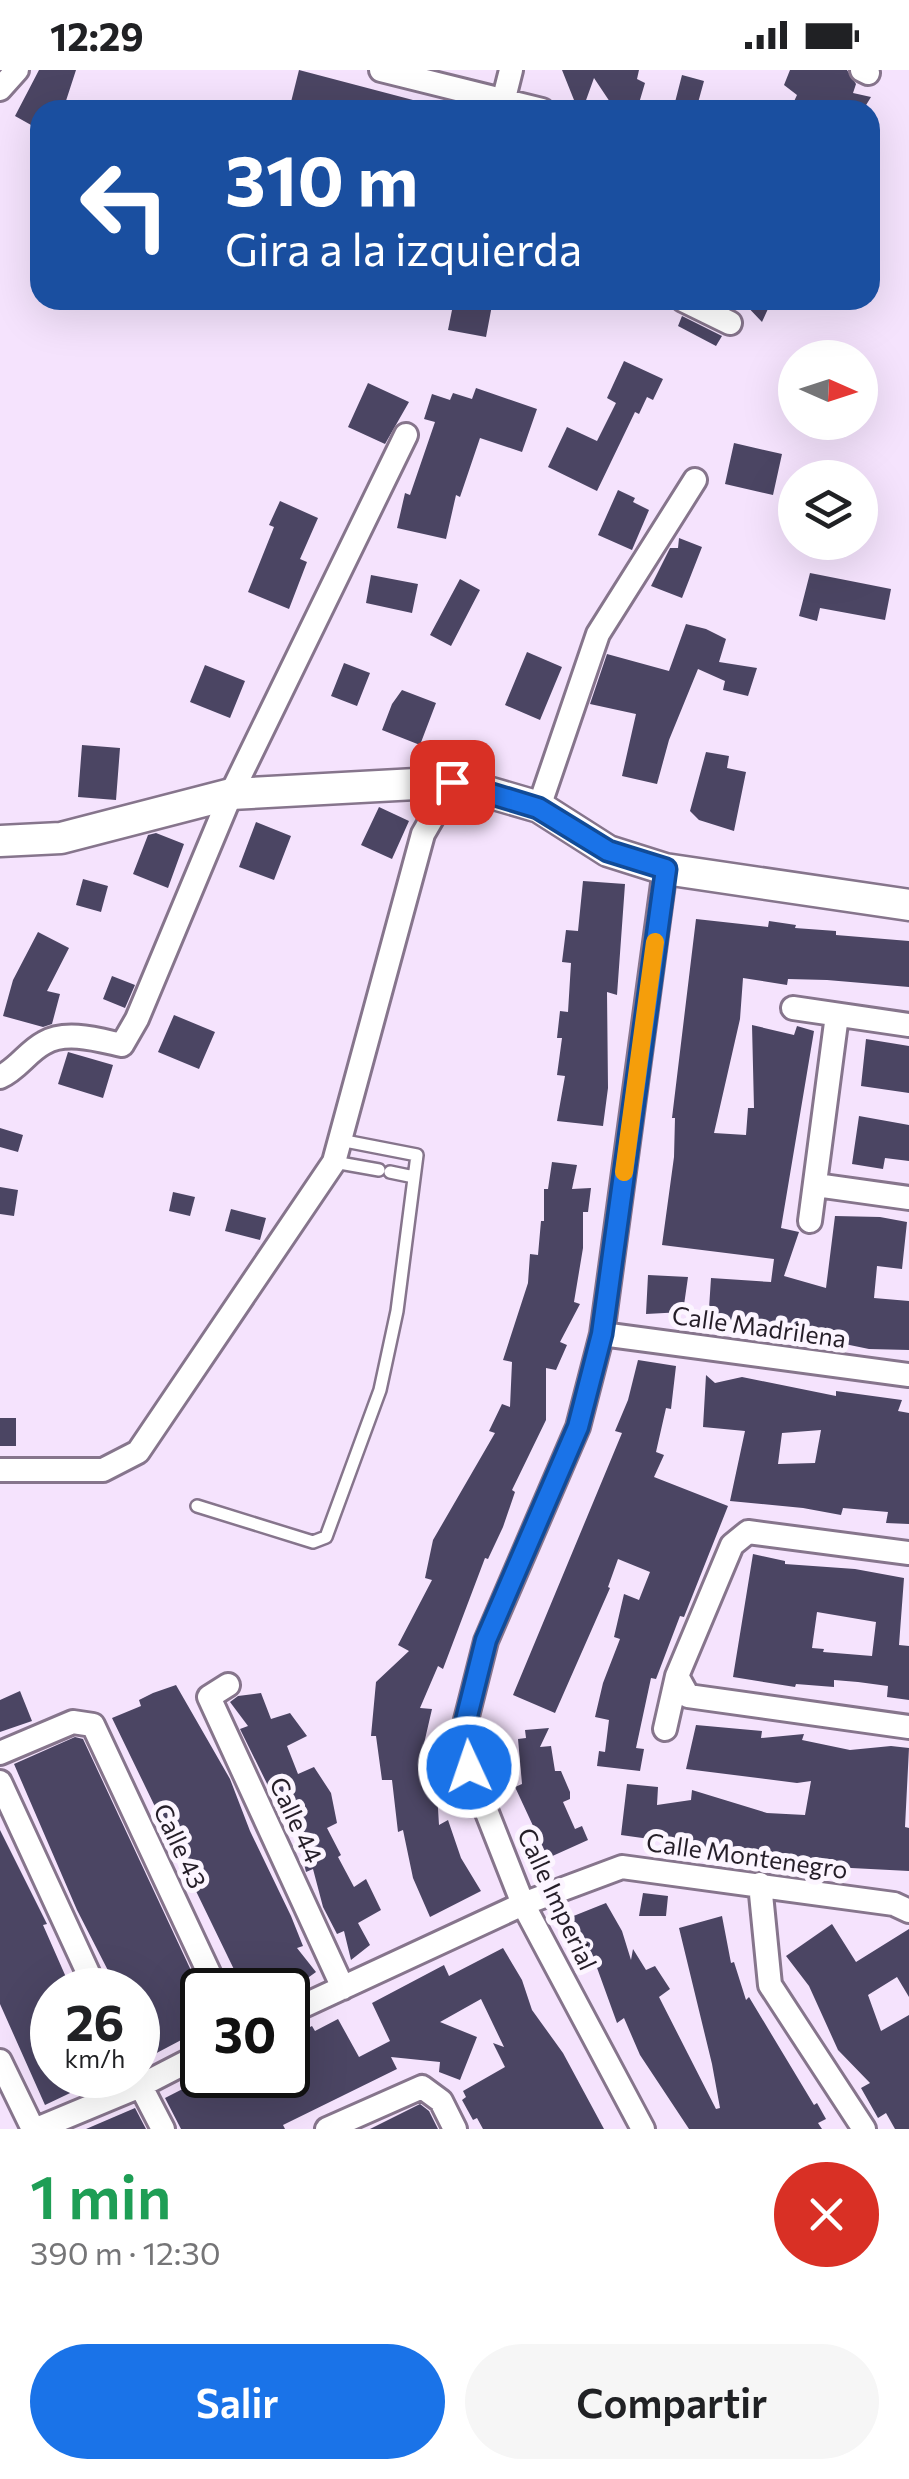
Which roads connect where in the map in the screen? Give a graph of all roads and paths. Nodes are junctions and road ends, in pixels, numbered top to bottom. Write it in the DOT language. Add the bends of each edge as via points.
graph roads {
  1 [pos="17,70"];
  2 [pos="381,70"];
  3 [pos="511,70"];
  4 [pos="0,90"];
  5 [pos="485,100"];
  6 [pos="503,100"];
  7 [pos="703,310"];
  8 [pos="730,323"];
  9 [pos="406,435"];
  10 [pos="695,480"];
  11 [pos="452,782"];
  12 [pos="231,794"];
  13 [pos="538,808"];
  14 [pos="0,840"];
  15 [pos="666,869"];
  16 [pos="909,905"];
  17 [pos="793,1008"];
  18 [pos="837,1015"];
  19 [pos="909,1024"];
  20 [pos="0,1077"];
  21 [pos="337,1151"];
  22 [pos="414,1177"];
  23 [pos="816,1184"];
  24 [pos="909,1198"];
  25 [pos="810,1220"];
  26 [pos="602,1334"];
  27 [pos="909,1375"];
  28 [pos="0,1470"];
  29 [pos="197,1506"];
  30 [pos="909,1553"];
  31 [pos="677,1676"];
  32 [pos="228,1684"];
  33 [pos="909,1727"];
  34 [pos="665,1729"];
  35 [pos="0,1753"];
  36 [pos="0,1782"];
  37 [pos="760,1884"];
  38 [pos="523,1904"];
  39 [pos="909,1911"];
  40 [pos="86,1968"];
  41 [pos="207,1968"];
  42 [pos="343,1988"];
  43 [pos="310,2003"];
  44 [pos="0,2061"];
  45 [pos="102,2098"];
  46 [pos="147,2098"];
  47 [pos="35,2129"];
  48 [pos="163,2129"];
  49 [pos="327,2129"];
  50 [pos="455,2129"];
  51 [pos="643,2129"];
  52 [pos="864,2129"];
  1 -- 4 [label="street"];
  2 -- 5 [label="street"];
  3 -- 6 [label="street"];
  7 -- 8 [label="street"];
  9 -- 12 [label="street"];
  10 -- 13 [label="street" via="598,634"];
  11 -- 12 [label="street"];
  11 -- 13 [label="street"];
  11 -- 21 [label="street" via="423,834"];
  12 -- 14 [label="street" via="61,838"];
  12 -- 20 [label="street" via="122,1045 64,1036 43,1043"];
  13 -- 15 [label="street" via="608,851"];
  15 -- 16 [label="street"];
  15 -- 26 [label="street, Calle Imperial"];
  17 -- 18 [label="street"];
  18 -- 19 [label="street"];
  18 -- 23 [label="street"];
  21 -- 22 [label="lane"];
  21 -- 22 [label="lane" via="417,1154"];
  21 -- 28 [label="street" via="138,1452 103,1470"];
  22 -- 29 [label="lane" via="380,1390 326,1536 313,1542"];
  23 -- 24 [label="street"];
  23 -- 25 [label="street"];
  26 -- 27 [label="street, Calle Madrilena"];
  26 -- 38 [label="street, Calle Imperial" via="578,1427 486,1640 465,1724 469,1767"];
  30 -- 31 [label="street" via="748,1532 732,1545"];
  31 -- 33 [label="street" via="688,1696"];
  31 -- 34 [label="street"];
  32 -- 42 [label="street, Calle 44" via="209,1697"];
  35 -- 41 [label="street, Calle 43" via="73,1722 93,1725"];
  36 -- 40 [label="street"];
  37 -- 38 [label="street, Calle Montenegro" via="622,1867"];
  37 -- 39 [label="street, Calle Montenegro"];
  37 -- 52 [label="street" via="770,1985"];
  38 -- 42 [label="street, Calle Montenegro"];
  38 -- 51 [label="street, Calle Imperial"];
  42 -- 43 [label="street, Calle Montenegro"];
  44 -- 47 [label="street"];
  45 -- 47 [label="street"];
  46 -- 48 [label="street"];
  49 -- 50 [label="street" via="422,2087 441,2101"];
}
